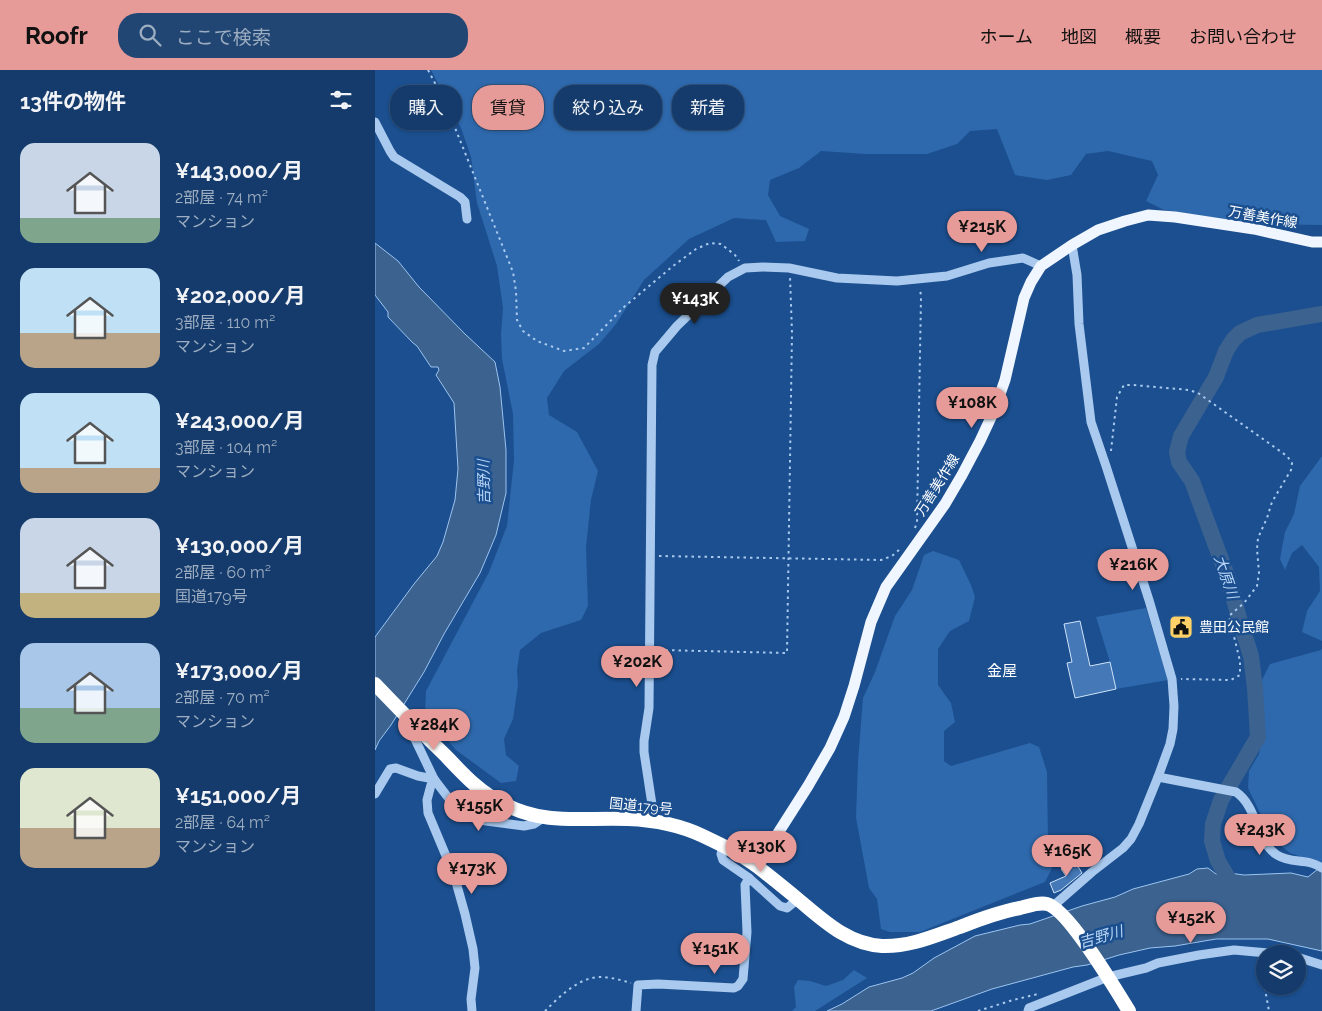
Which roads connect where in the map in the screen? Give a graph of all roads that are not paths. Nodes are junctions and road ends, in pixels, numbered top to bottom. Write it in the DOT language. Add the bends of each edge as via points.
graph roads {
  1 [pos="375,122"];
  2 [pos="467,219"];
  3 [pos="1322,242"];
  4 [pos="1072,245"];
  5 [pos="1041,266"];
  6 [pos="375,684"];
  7 [pos="412,722"];
  8 [pos="1158,777"];
  9 [pos="434,779"];
  10 [pos="375,794"];
  11 [pos="543,818"];
  12 [pos="652,821"];
  13 [pos="723,846"];
  14 [pos="757,866"];
  15 [pos="1322,868"];
  16 [pos="749,878"];
  17 [pos="798,899"];
  18 [pos="1055,909"];
  19 [pos="1256,952"];
  20 [pos="1306,960"];
  21 [pos="1322,965"];
  22 [pos="1104,971"];
  23 [pos="472,1011"];
  24 [pos="636,1011"];
  25 [pos="1028,1011"];
  26 [pos="1129,1011"];
  1 -- 2 [label="street" via="394,157 460,197 465,202"];
  3 -- 4 [label="main road, 万善美作線" via="1149,215 1098,230"];
  4 -- 5 [label="main road, 万善美作線"];
  4 -- 8 [label="street" via="1091,422 1172,679 1173,729"];
  5 -- 12 [label="street" via="1023,258 989,263 947,276 897,281 837,278 789,268 745,268 729,277 677,326 655,352 652,365 649,708 644,740"];
  5 -- 14 [label="main road, 万善美作線" via="1023,298 1005,380 980,441 945,504 886,587 871,622 854,686 830,748"];
  6 -- 7 [label="highway, 国道179号"];
  7 -- 9 [label="street" via="414,737"];
  7 -- 11 [label="highway, 国道179号" via="486,794 521,812"];
  8 -- 15 [label="street" via="1236,792 1249,806 1268,847 1276,855"];
  8 -- 18 [label="street" via="1131,839"];
  9 -- 10 [label="street" via="390,769"];
  9 -- 11 [label="street" via="464,813 479,820 524,826"];
  9 -- 23 [label="street" via="427,800 428,813 454,875 473,949"];
  11 -- 12 [label="highway, 国道179号"];
  12 -- 13 [label="highway, 国道179号" via="700,834"];
  13 -- 14 [label="highway, 国道179号"];
  13 -- 16 [label="street" via="723,860"];
  14 -- 17 [label="highway, 国道179号"];
  16 -- 17 [label="street" via="780,906 787,908"];
  16 -- 24 [label="street" via="745,885 747,932 743,979 738,986 638,985"];
  17 -- 18 [label="highway, 国道179号" via="845,936 879,946 920,942 1001,912 1038,904 1047,904"];
  18 -- 22 [label="highway" via="1069,922"];
  19 -- 22 [label="street" via="1234,950 1146,968"];
  20 -- 21 [label="street"];
  22 -- 25 [label="street"];
  22 -- 26 [label="highway"];
}
